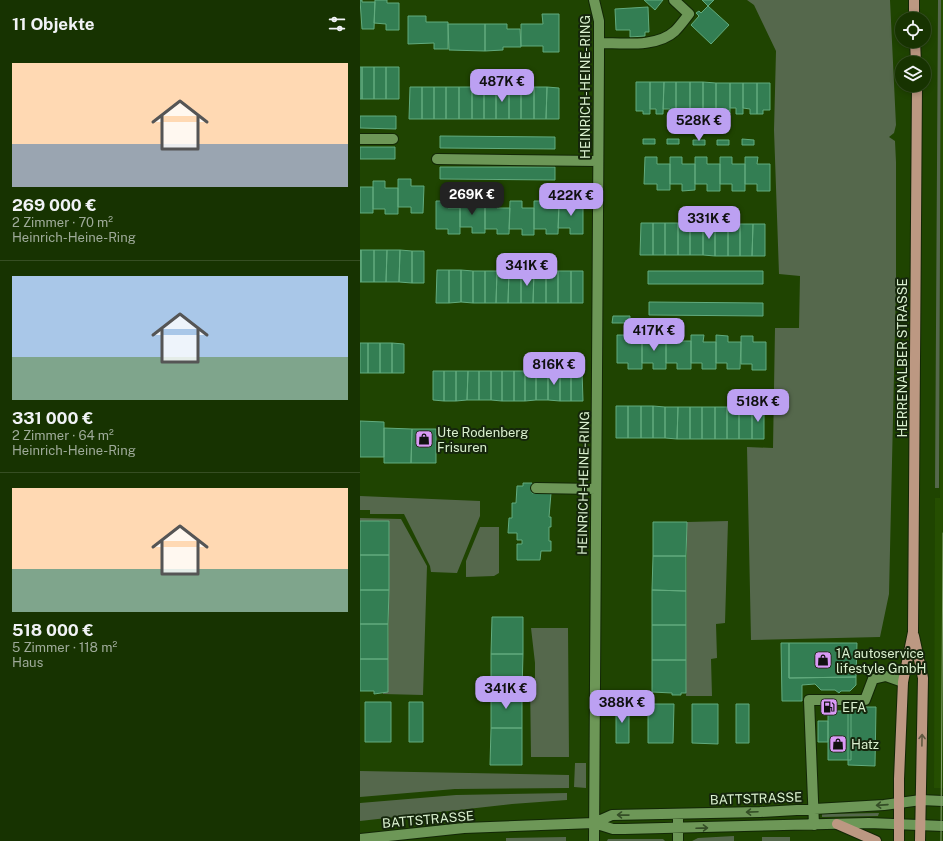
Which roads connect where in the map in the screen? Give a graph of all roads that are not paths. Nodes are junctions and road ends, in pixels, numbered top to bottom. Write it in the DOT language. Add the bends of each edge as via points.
graph roads {
  1 [pos="594,0"];
  2 [pos="674,0"];
  3 [pos="914,0"];
  4 [pos="914,12"];
  5 [pos="599,43"];
  6 [pos="917,92"];
  7 [pos="360,139"];
  8 [pos="393,140"];
  9 [pos="437,159"];
  10 [pos="598,161"];
  11 [pos="536,488"];
  12 [pos="596,489"];
  13 [pos="913,632"];
  14 [pos="903,682"];
  15 [pos="921,800"];
  16 [pos="943,801"];
  17 [pos="899,804"];
  18 [pos="812,809"];
  19 [pos="678,814"];
  20 [pos="594,823"];
  21 [pos="899,823"];
  22 [pos="837,824"];
  23 [pos="814,825"];
  24 [pos="920,825"];
  25 [pos="943,826"];
  26 [pos="678,828"];
  27 [pos="360,839"];
  28 [pos="594,841"];
  29 [pos="678,841"];
  30 [pos="876,841"];
  31 [pos="898,841"];
  32 [pos="920,841"];
  1 -- 5 [label="street, HEINRICH-HEINE-RING" via="599,21"];
  2 -- 5 [label="street" via="689,14 675,31 659,40 627,44"];
  3 -- 4 [label="main road"];
  5 -- 10 [label="street, HEINRICH-HEINE-RING"];
  6 -- 13 [label="main road, HERRENALBER STRASSE"];
  7 -- 8 [label="street"];
  9 -- 10 [label="street"];
  10 -- 12 [label="street, HEINRICH-HEINE-RING"];
  11 -- 12 [label="street"];
  12 -- 20 [label="street, HEINRICH-HEINE-RING"];
  13 -- 14 [label="main road, HERRENALBER STRASSE"];
  15 -- 13 [label="main road, HERRENALBER STRASSE, one-way" via="923,678"];
  14 -- 17 [label="main road, HERRENALBER STRASSE"];
  14 -- 18 [label="street" via="886,676 873,679 865,700 809,700"];
  15 -- 16 [label="street, BATTSTRASSE"];
  15 -- 17 [label="street, BATTSTRASSE"];
  15 -- 24 [label="main road, HERRENALBER STRASSE"];
  17 -- 18 [label="street, BATTSTRASSE, one-way"];
  17 -- 21 [label="main road, HERRENALBER STRASSE"];
  18 -- 19 [label="street, BATTSTRASSE, one-way"];
  18 -- 23 [label="street"];
  19 -- 20 [label="street, BATTSTRASSE, one-way" via="612,815"];
  19 -- 26 [label="street"];
  20 -- 26 [label="street, BATTSTRASSE" via="613,829"];
  20 -- 27 [label="street, BATTSTRASSE" via="464,828"];
  20 -- 28 [label="street, HEINRICH-HEINE-RING"];
  21 -- 22 [label="street, BATTSTRASSE"];
  21 -- 24 [label="street, BATTSTRASSE"];
  21 -- 31 [label="main road, HERRENALBER STRASSE"];
  22 -- 23 [label="street, BATTSTRASSE"];
  22 -- 30 [label="main road"];
  26 -- 23 [label="street, BATTSTRASSE, one-way"];
  24 -- 25 [label="street, BATTSTRASSE"];
  24 -- 32 [label="main road, HERRENALBER STRASSE"];
  26 -- 29 [label="street"];
}
